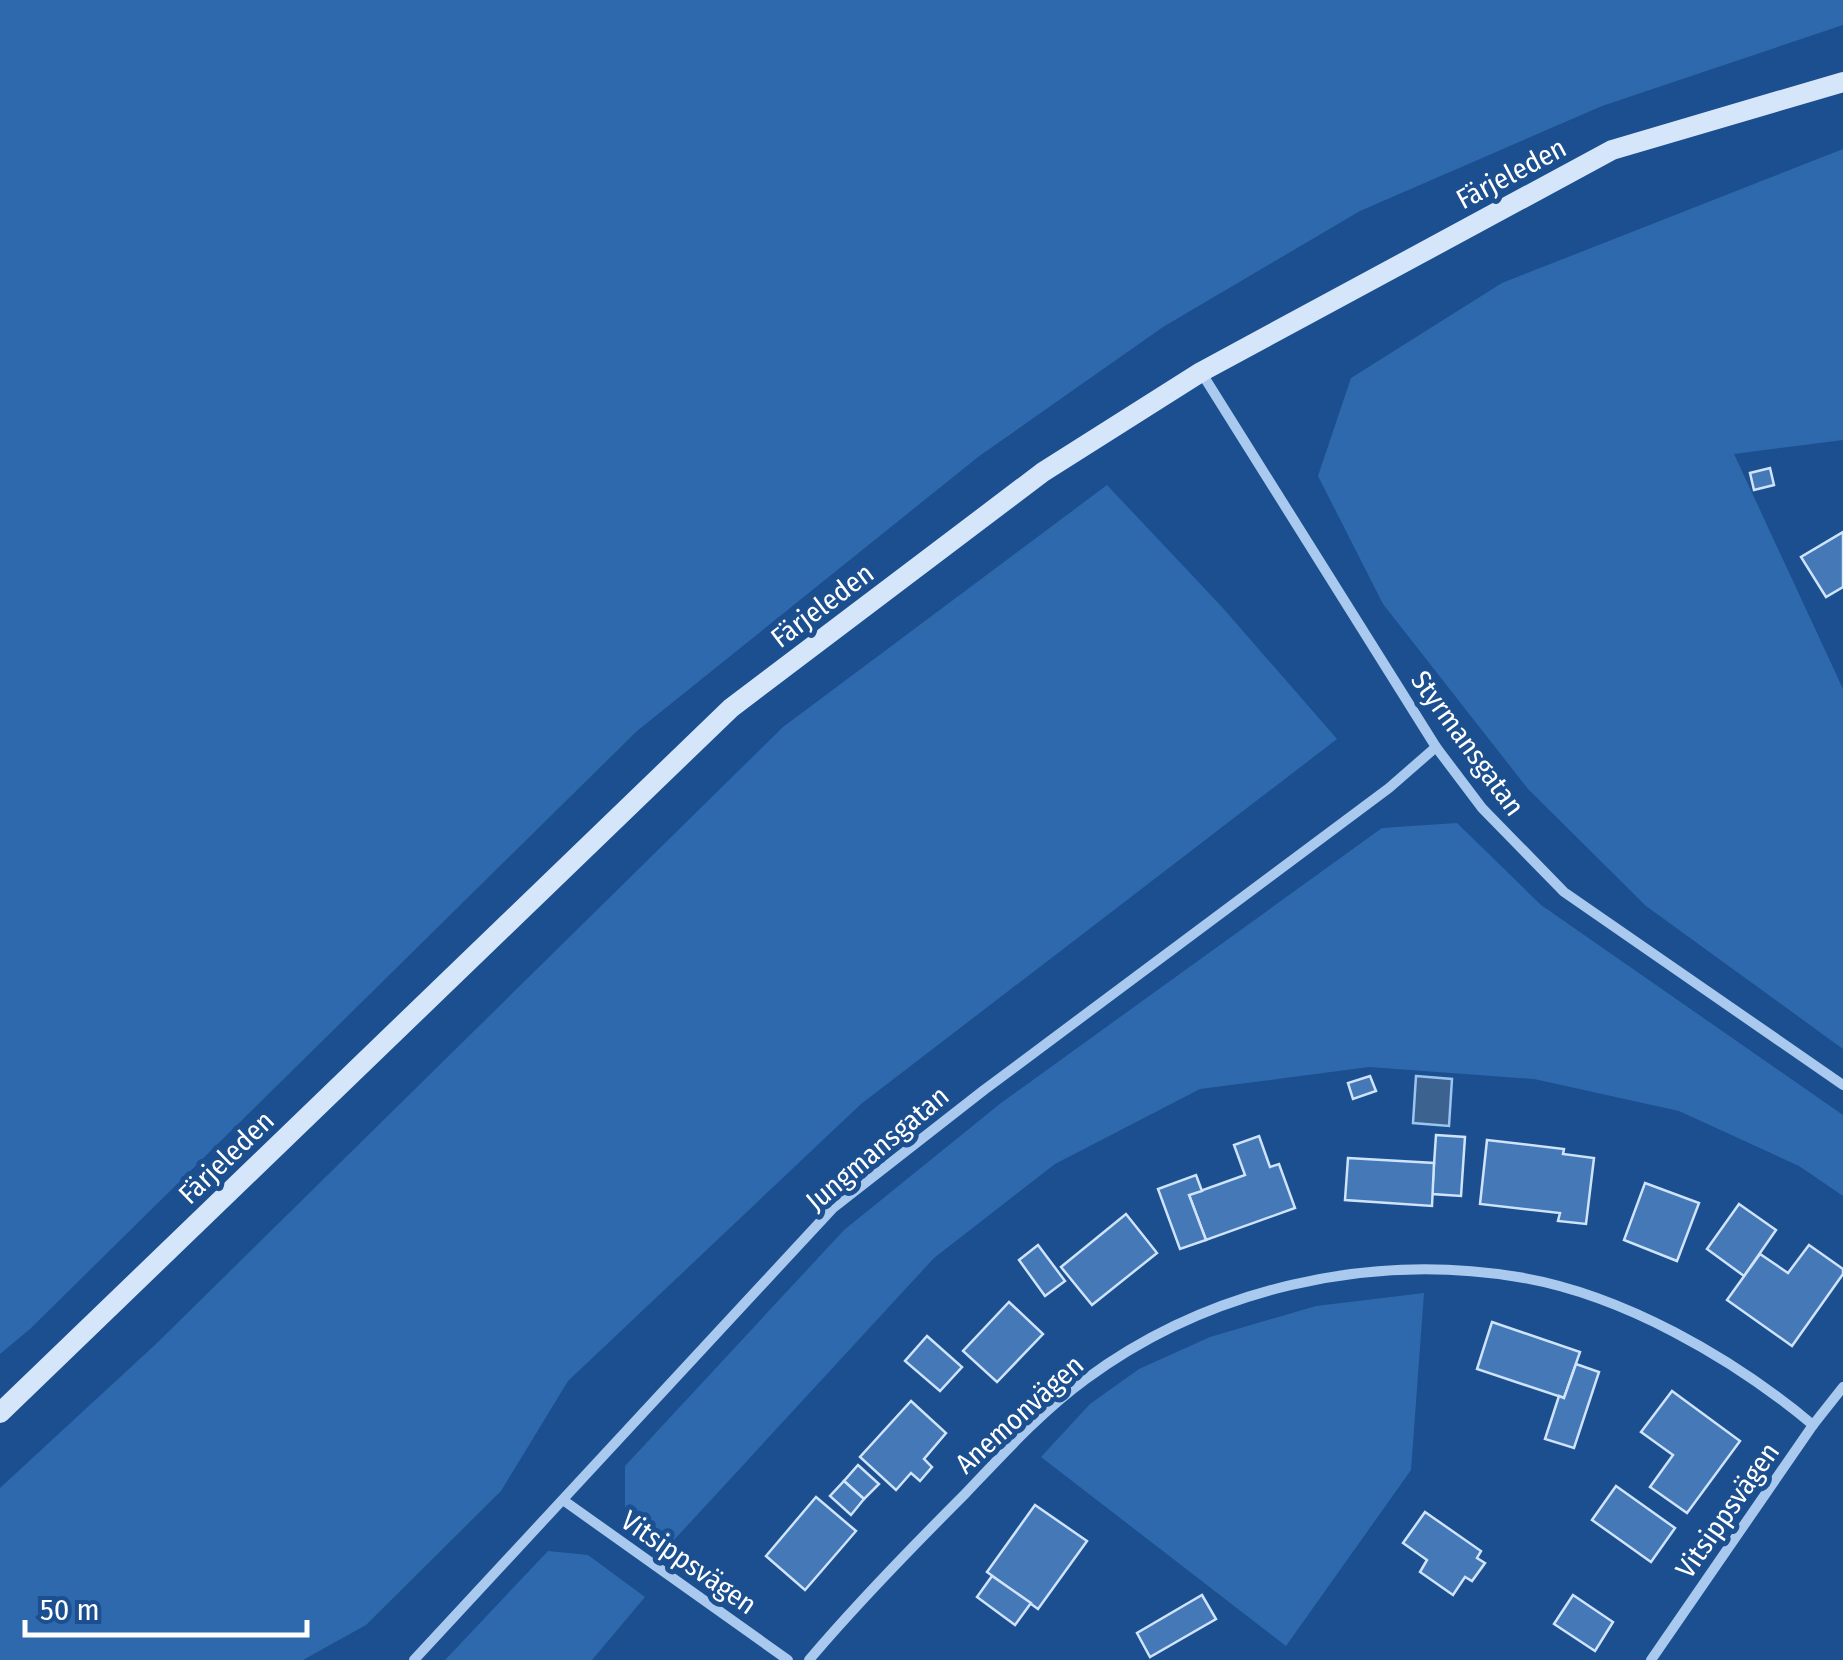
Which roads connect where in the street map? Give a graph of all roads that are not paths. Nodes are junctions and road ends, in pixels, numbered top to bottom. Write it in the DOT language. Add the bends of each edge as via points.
graph roads {
  1 [pos="1843,82"];
  2 [pos="1201,372"];
  3 [pos="1436,747"];
  4 [pos="1843,1085"];
  5 [pos="1843,1387"];
  6 [pos="0,1414"];
  7 [pos="1813,1425"];
  8 [pos="564,1500"];
  9 [pos="414,1660"];
  10 [pos="788,1660"];
  11 [pos="809,1660"];
  12 [pos="1651,1660"];
  1 -- 2 [label="main road, Färjeleden" via="1612,150"];
  2 -- 3 [label="street, Styrmansgatan"];
  2 -- 6 [label="main road, Färjeleden" via="1043,472 732,708"];
  3 -- 4 [label="street, Styrmansgatan" via="1482,808 1564,892"];
  3 -- 8 [label="street, Jungmansgatan" via="833,1208"];
  5 -- 7 [label="street, Vitsippsvägen"];
  7 -- 11 [label="street, Anemonvägen" via="1718,1356 1656,1324 1519,1277 1440,1270 1348,1273 1273,1288 1205,1312 1086,1379 1032,1425"];
  7 -- 12 [label="street, Vitsippsvägen"];
  8 -- 9 [label="street, Jungmansgatan"];
  8 -- 10 [label="street, Vitsippsvägen"];
}
